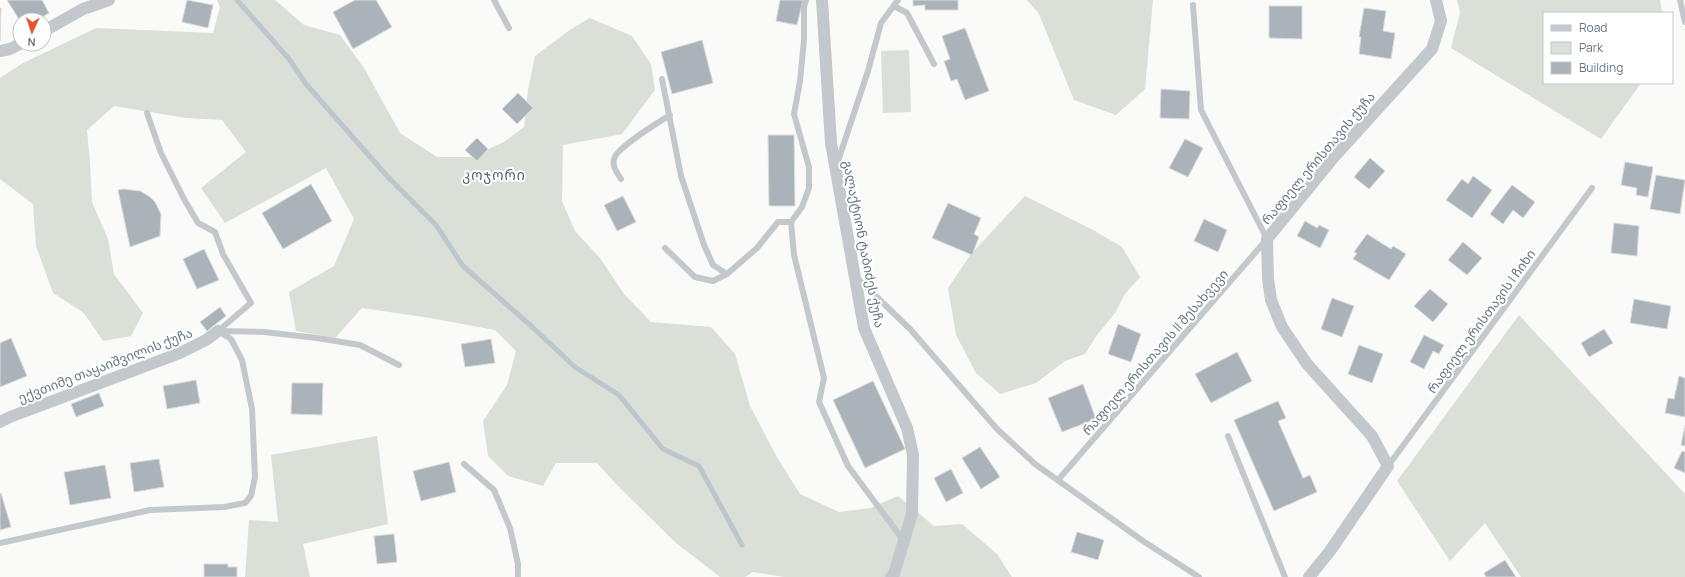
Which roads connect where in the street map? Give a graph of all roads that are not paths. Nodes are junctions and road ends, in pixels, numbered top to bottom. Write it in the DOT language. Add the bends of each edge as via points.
graph roads {
  1 [pos="109,0"];
  2 [pos="494,0"];
  3 [pos="806,0"];
  4 [pos="822,0"];
  5 [pos="898,0"];
  6 [pos="1436,0"];
  7 [pos="1680,0"];
  8 [pos="1193,5"];
  9 [pos="894,6"];
  10 [pos="1685,22"];
  11 [pos="52,26"];
  12 [pos="509,28"];
  13 [pos="12,48"];
  14 [pos="0,51"];
  15 [pos="934,64"];
  16 [pos="662,79"];
  17 [pos="147,113"];
  18 [pos="670,115"];
  19 [pos="836,168"];
  20 [pos="621,179"];
  21 [pos="1592,188"];
  22 [pos="791,222"];
  23 [pos="1267,239"];
  24 [pos="666,248"];
  25 [pos="727,274"];
  26 [pos="855,276"];
  27 [pos="218,331"];
  28 [pos="399,365"];
  29 [pos="0,422"];
  30 [pos="1228,436"];
  31 [pos="464,464"];
  32 [pos="1388,466"];
  33 [pos="1058,480"];
  34 [pos="905,542"];
  35 [pos="0,543"];
  36 [pos="518,577"];
  37 [pos="891,577"];
  38 [pos="1199,577"];
  39 [pos="1285,577"];
  40 [pos="1310,577"];
  1 -- 11 [label="street" via="83,9"];
  2 -- 12 [label="lane"];
  3 -- 22 [label="lane" via="800,81 794,114 809,167 809,188 802,207"];
  4 -- 19 [label="street, გალაქტიონ ტაბიძეს ქუჩა" via="831,143"];
  5 -- 9 [label="lane"];
  6 -- 23 [label="street, რაფიელ ერისთავის ქუჩა" via="1441,21 1432,49 1334,157"];
  7 -- 10 [label="lane"];
  8 -- 23 [label="lane" via="1201,110"];
  9 -- 15 [label="lane" via="907,13"];
  9 -- 19 [label="lane" via="881,23"];
  13 -- 14 [label="street"];
  16 -- 18 [label="lane"];
  17 -- 27 [label="lane" via="161,153 184,199 198,223 216,232 223,254 251,303"];
  18 -- 20 [label="lane" via="632,141 614,158 614,166"];
  18 -- 25 [label="lane" via="681,176 704,245 713,265"];
  19 -- 26 [label="street, გალაქტიონ ტაბიძეს ქუჩა"];
  21 -- 32 [label="lane, რაფიელ ერისთავის I ჩიხი"];
  22 -- 25 [label="lane" via="778,222 757,248"];
  22 -- 34 [label="lane" via="794,255 824,378 819,402 848,466"];
  23 -- 32 [label="street, რაფიელ ერისთავის ქუჩა" via="1271,300 1282,327 1307,364 1372,436"];
  23 -- 33 [label="lane, რაფიელ ერისთავის II შესახვევი"];
  24 -- 25 [label="lane" via="695,277 714,281"];
  26 -- 33 [label="lane" via="910,329 997,429 1035,464"];
  26 -- 34 [label="street, გალაქტიონ ტაბიძეს ქუჩა" via="864,328 907,428 913,455 912,514"];
  27 -- 28 [label="lane" via="264,332 360,345"];
  27 -- 29 [label="street, ექვთიმე თაყაიშვილის ქუჩა" via="180,353"];
  27 -- 35 [label="lane" via="230,339 242,360 252,408 255,477 251,496 245,503 224,507 150,510"];
  30 -- 39 [label="lane"];
  31 -- 36 [label="lane" via="494,490 510,528 518,564"];
  32 -- 40 [label="street"];
  33 -- 38 [label="lane" via="1143,541"];
  34 -- 37 [label="street, გალაქტიონ ტაბიძეს ქუჩა"];
}
